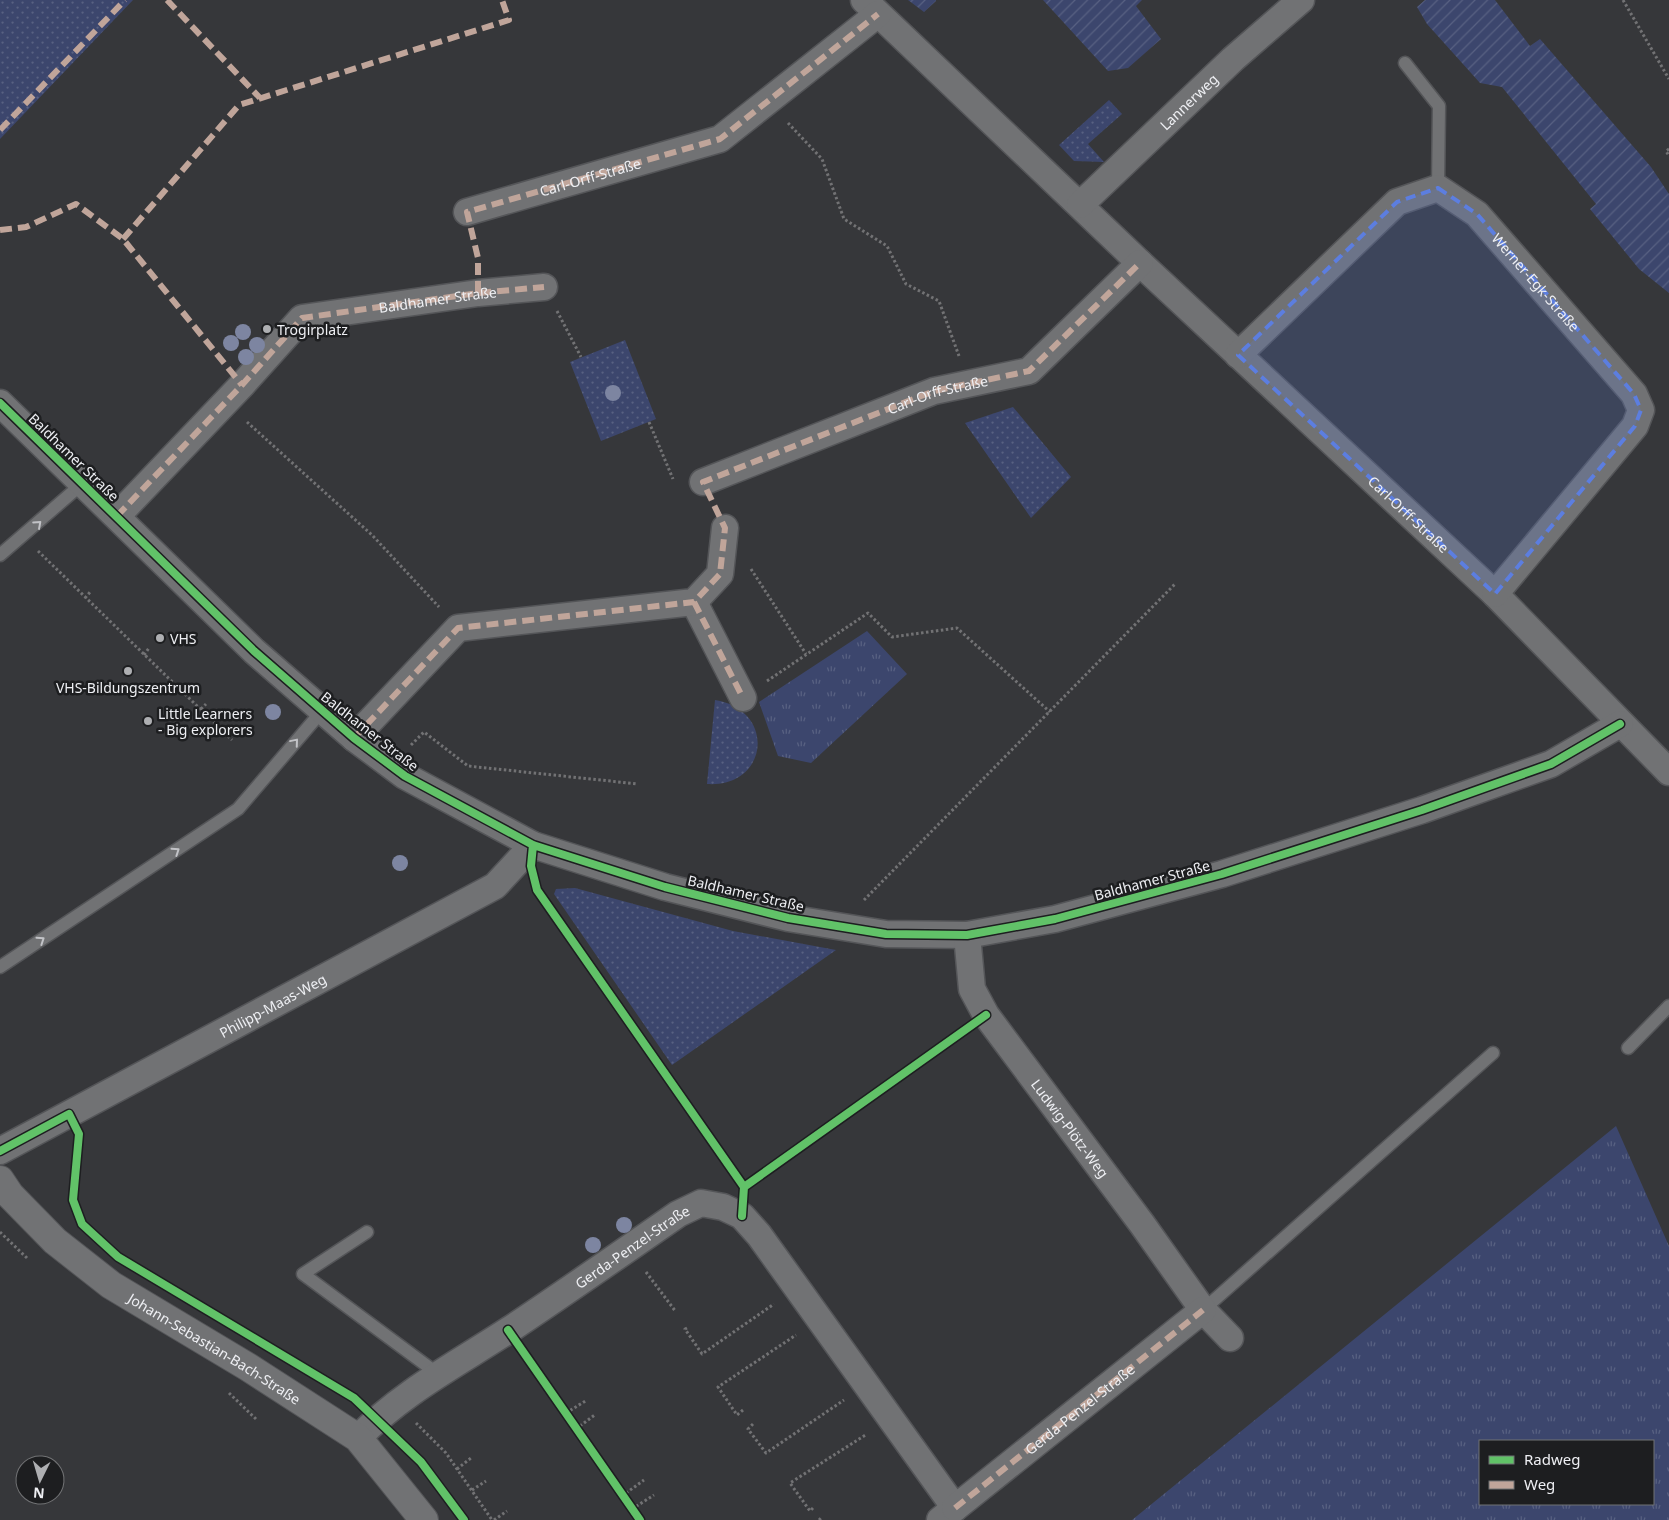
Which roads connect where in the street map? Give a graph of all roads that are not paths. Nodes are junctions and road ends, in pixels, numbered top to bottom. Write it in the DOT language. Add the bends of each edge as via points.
graph roads {
  1 [pos="1301,0"];
  2 [pos="871,7"];
  3 [pos="1405,63"];
  4 [pos="1438,188"];
  5 [pos="1080,205"];
  6 [pos="467,212"];
  7 [pos="1140,263"];
  8 [pos="544,286"];
  9 [pos="1238,355"];
  10 [pos="0,403"];
  11 [pos="703,482"];
  12 [pos="83,483"];
  13 [pos="116,516"];
  14 [pos="725,528"];
  15 [pos="0,554"];
  16 [pos="1495,594"];
  17 [pos="694,602"];
  18 [pos="743,698"];
  19 [pos="322,710"];
  20 [pos="1620,724"];
  21 [pos="354,738"];
  22 [pos="1669,772"];
  23 [pos="533,845"];
  24 [pos="967,935"];
  25 [pos="0,967"];
  26 [pos="1669,1006"];
  27 [pos="1628,1048"];
  28 [pos="1493,1053"];
  29 [pos="0,1151"];
  30 [pos="0,1180"];
  31 [pos="367,1232"];
  32 [pos="1203,1310"];
  33 [pos="1230,1338"];
  34 [pos="438,1374"];
  35 [pos="358,1438"];
  36 [pos="948,1514"];
  37 [pos="424,1520"];
  1 -- 5 [label="street, Lannerweg" via="1233,59"];
  2 -- 5 [label="street, Carl-Orff-Straße"];
  2 -- 6 [label="street, Carl-Orff-Straße" via="769,101 720,139"];
  3 -- 4 [label="lane" via="1439,106"];
  4 -- 9 [label="street" via="1397,202"];
  4 -- 16 [label="street, Werner-Egk-Straße" via="1477,214 1634,394 1641,410 1635,426"];
  5 -- 7 [label="street, Carl-Orff-Straße"];
  7 -- 9 [label="street, Carl-Orff-Straße"];
  7 -- 11 [label="street, Carl-Orff-Straße" via="1029,372 934,391"];
  8 -- 13 [label="street, Baldhamer Straße" via="302,318"];
  9 -- 16 [label="street, Carl-Orff-Straße"];
  10 -- 12 [label="street, Baldhamer Straße"];
  12 -- 13 [label="street, Baldhamer Straße"];
  15 -- 12 [label="lane, one-way"];
  13 -- 19 [label="street, Baldhamer Straße" via="254,651"];
  14 -- 17 [label="street" via="720,574"];
  16 -- 20 [label="street, Carl-Orff-Straße"];
  17 -- 18 [label="street"];
  17 -- 21 [label="street, Baldhamer Straße" via="458,628"];
  19 -- 21 [label="street, Baldhamer Straße"];
  25 -- 19 [label="lane, one-way" via="238,810"];
  20 -- 22 [label="street, Carl-Orff-Straße"];
  20 -- 24 [label="street, Baldhamer Straße" via="1551,764 1413,813 1184,884 1055,919"];
  21 -- 23 [label="street, Baldhamer Straße" via="405,776"];
  23 -- 24 [label="street, Baldhamer Straße" via="664,886 788,918 886,934"];
  23 -- 29 [label="street, Philipp-Maas-Weg" via="495,886"];
  24 -- 32 [label="street, Ludwig-Plötz-Weg" via="972,989 986,1015"];
  26 -- 27 [label="lane"];
  28 -- 32 [label="lane"];
  30 -- 35 [label="street, Johann-Sebastian-Bach-Straße" via="10,1195 55,1241 111,1285"];
  31 -- 34 [label="lane" via="303,1274"];
  32 -- 33 [label="street, Ludwig-Plötz-Weg"];
  32 -- 36 [label="street, Gerda-Penzel-Straße"];
  34 -- 35 [label="street, Gerda-Penzel-Straße" via="377,1418"];
  34 -- 36 [label="street, Gerda-Penzel-Straße" via="678,1214 701,1203 723,1207 742,1216 820,1319 891,1419"];
  35 -- 37 [label="street, Johann-Sebastian-Bach-Straße"];
}
